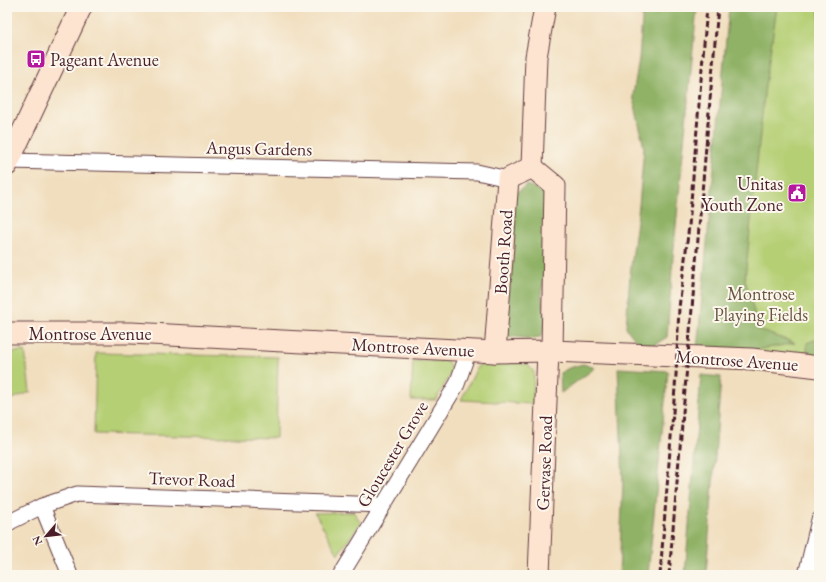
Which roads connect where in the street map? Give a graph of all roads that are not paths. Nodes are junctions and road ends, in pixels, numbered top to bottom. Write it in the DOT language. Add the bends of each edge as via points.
graph roads {
  1 [pos="81,7"];
  2 [pos="545,7"];
  3 [pos="8,163"];
  4 [pos="532,167"];
  5 [pos="508,179"];
  6 [pos="7,333"];
  7 [pos="469,350"];
  8 [pos="550,351"];
  9 [pos="495,352"];
  10 [pos="819,367"];
  11 [pos="383,505"];
  12 [pos="42,506"];
  13 [pos="819,520"];
  14 [pos="7,525"];
  15 [pos="70,575"];
  16 [pos="341,575"];
  17 [pos="539,575"];
  18 [pos="806,575"];
  1 -- 3 [label="street"];
  2 -- 4 [label="street" via="536,57"];
  3 -- 5 [label="street, Angus Gardens" via="477,172"];
  4 -- 5 [label="street"];
  4 -- 8 [label="street" via="555,186"];
  5 -- 9 [label="street, Booth Road"];
  6 -- 7 [label="street, Montrose Avenue" via="131,332"];
  7 -- 9 [label="street, Montrose Avenue"];
  7 -- 11 [label="street, Gloucester Grove" via="457,384"];
  8 -- 9 [label="street, Montrose Avenue"];
  8 -- 10 [label="street, Montrose Avenue" via="752,359"];
  8 -- 17 [label="street, Gervase Road"];
  11 -- 12 [label="street, Trevor Road" via="77,494"];
  11 -- 16 [label="street, Gloucester Grove"];
  12 -- 14 [label="street, Trevor Road"];
  12 -- 15 [label="street"];
  13 -- 18 [label="street"];
}
